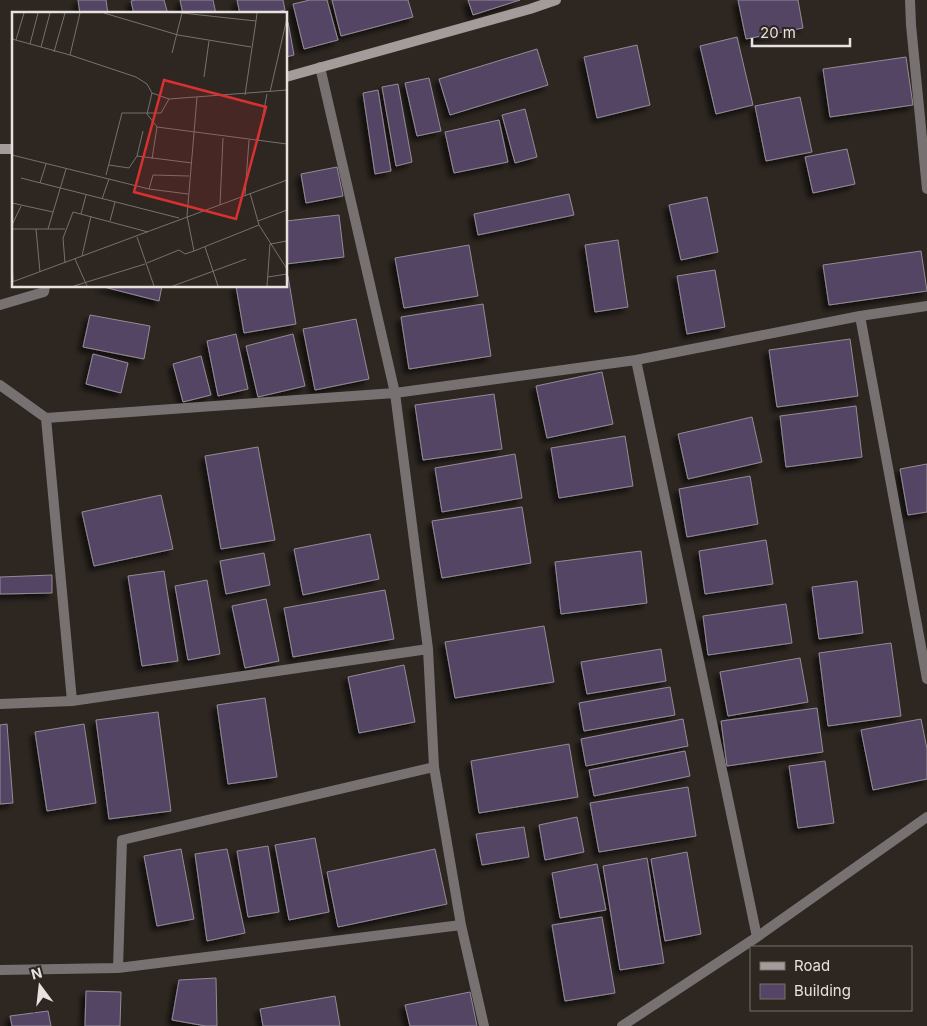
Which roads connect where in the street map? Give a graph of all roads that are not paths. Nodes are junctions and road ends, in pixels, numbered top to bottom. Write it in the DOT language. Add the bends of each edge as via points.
graph roads {
  1 [pos="556,0"];
  2 [pos="910,0"];
  3 [pos="320,67"];
  4 [pos="288,76"];
  5 [pos="927,189"];
  6 [pos="45,288"];
  7 [pos="0,305"];
  8 [pos="927,306"];
  9 [pos="860,316"];
  10 [pos="636,360"];
  11 [pos="0,384"];
  12 [pos="395,393"];
  13 [pos="46,418"];
  14 [pos="428,649"];
  15 [pos="927,679"];
  16 [pos="72,701"];
  17 [pos="0,704"];
  18 [pos="434,767"];
  19 [pos="927,816"];
  20 [pos="461,925"];
  21 [pos="757,937"];
  22 [pos="118,968"];
  23 [pos="0,970"];
  24 [pos="484,1026"];
  25 [pos="622,1026"];
  1 -- 3 [label="street"];
  2 -- 5 [label="street"];
  3 -- 4 [label="street"];
  3 -- 12 [label="street"];
  6 -- 7 [label="street" via="44,292"];
  8 -- 9 [label="street"];
  9 -- 10 [label="street"];
  9 -- 15 [label="street"];
  10 -- 12 [label="street"];
  10 -- 21 [label="street"];
  11 -- 13 [label="street"];
  12 -- 13 [label="street"];
  12 -- 14 [label="street"];
  13 -- 16 [label="street"];
  14 -- 16 [label="street"];
  14 -- 18 [label="street"];
  16 -- 17 [label="street"];
  18 -- 20 [label="street"];
  18 -- 22 [label="street" via="122,840"];
  19 -- 21 [label="street"];
  20 -- 22 [label="street"];
  20 -- 24 [label="street"];
  21 -- 25 [label="street"];
  22 -- 23 [label="street"];
}
